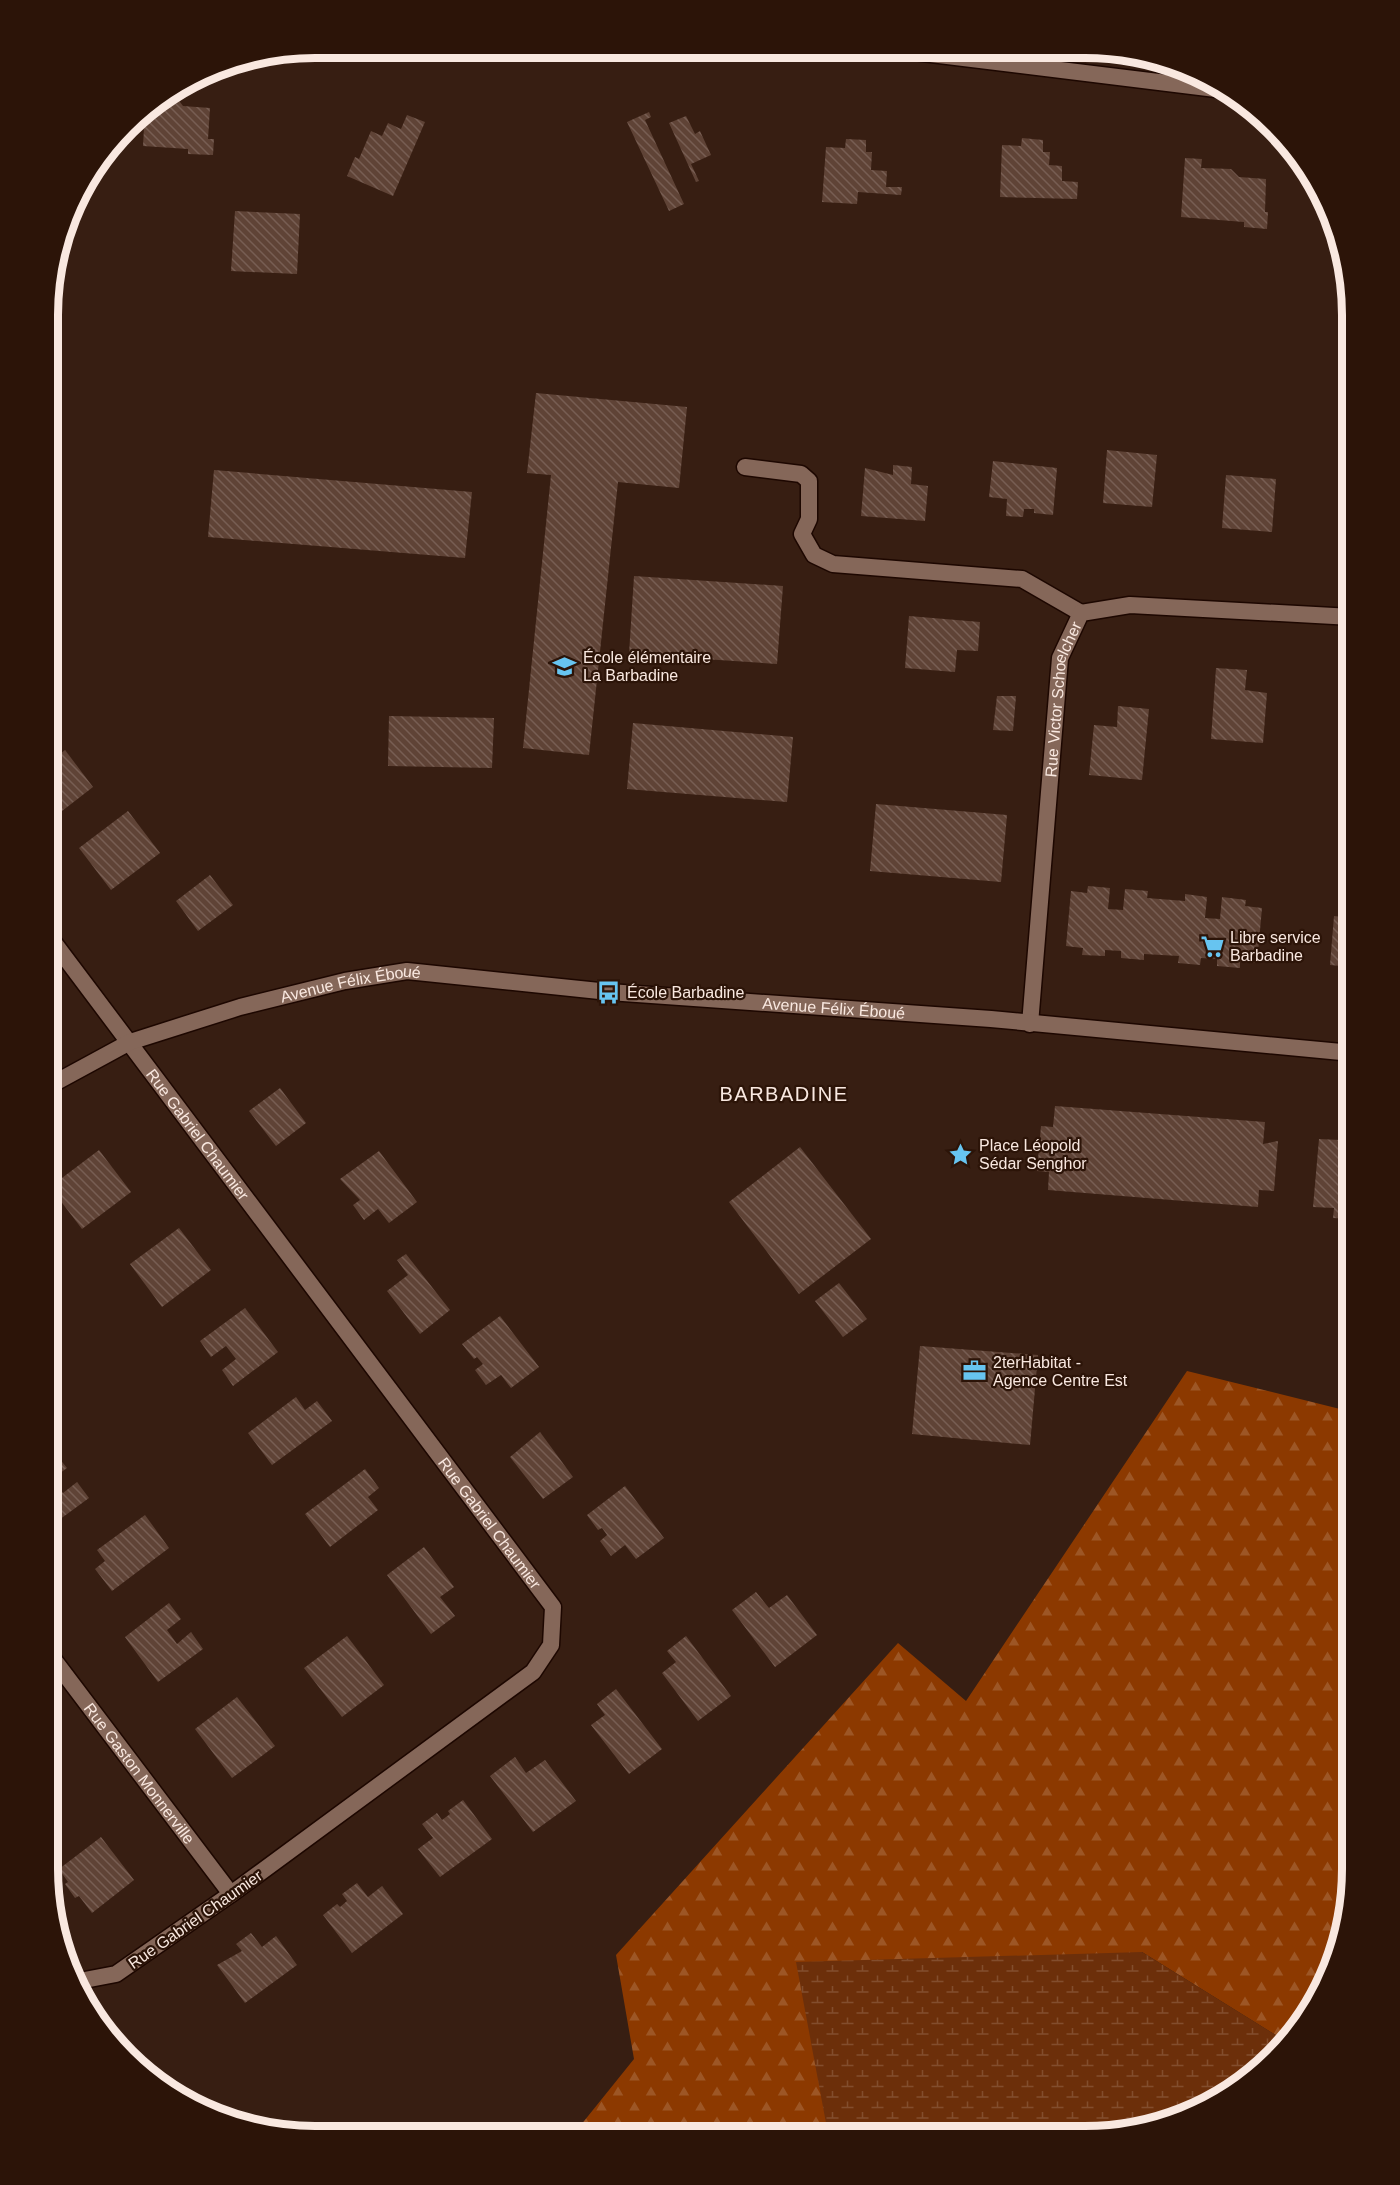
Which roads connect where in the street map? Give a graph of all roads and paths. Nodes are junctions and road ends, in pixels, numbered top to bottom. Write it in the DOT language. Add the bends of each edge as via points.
graph roads {
  1 [pos="963,58"];
  2 [pos="1202,87"];
  3 [pos="745,467"];
  4 [pos="1081,613"];
  5 [pos="1342,616"];
  6 [pos="58,948"];
  7 [pos="1030,1023"];
  8 [pos="130,1042"];
  9 [pos="1342,1052"];
  10 [pos="58,1081"];
  11 [pos="58,1665"];
  12 [pos="231,1894"];
  13 [pos="84,1980"];
  1 -- 2 [label="street"];
  3 -- 4 [label="street" via="806,477 809,519 802,534 814,555 833,564 1022,579"];
  4 -- 5 [label="street, Rue Victor Schoelcher" via="1130,605"];
  4 -- 7 [label="street, Rue Victor Schoelcher" via="1060,658"];
  6 -- 8 [label="street, Rue Gabriel Chaumier"];
  7 -- 8 [label="street, Avenue Félix Éboué" via="609,992 407,971 345,981 240,1007"];
  7 -- 9 [label="street, Avenue Félix Éboué"];
  8 -- 10 [label="street, Avenue Félix Éboué"];
  8 -- 12 [label="street, Rue Gabriel Chaumier" via="553,1607 551,1645 533,1672"];
  11 -- 12 [label="street, Rue Gaston Monnerville"];
  12 -- 13 [label="street, Rue Gabriel Chaumier" via="116,1974"];
}
